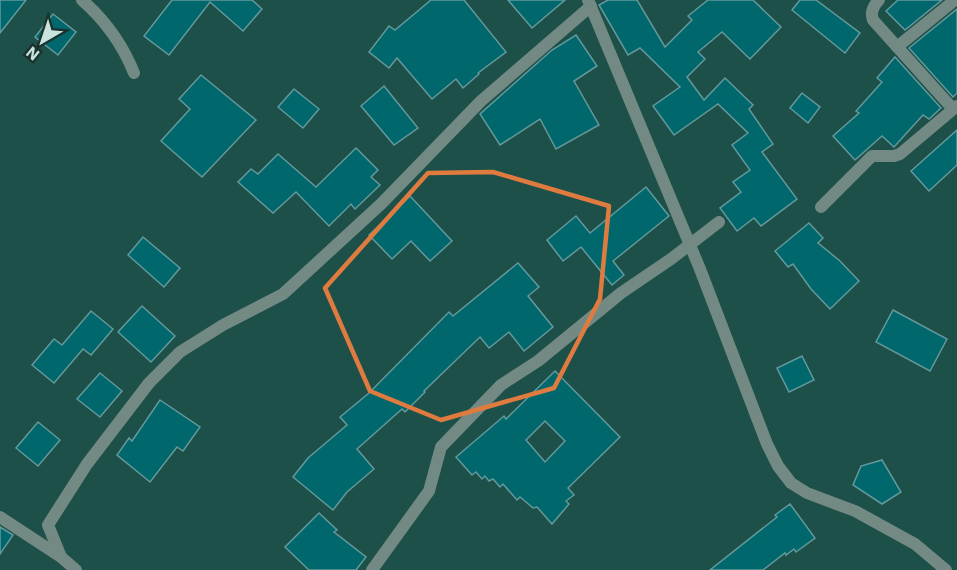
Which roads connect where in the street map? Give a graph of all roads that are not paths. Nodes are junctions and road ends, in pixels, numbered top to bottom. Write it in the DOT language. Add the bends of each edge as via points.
graph roads {
  1 [pos="82,0"];
  2 [pos="879,0"];
  3 [pos="954,0"];
  4 [pos="589,3"];
  5 [pos="897,47"];
  6 [pos="134,73"];
  7 [pos="955,108"];
  8 [pos="821,207"];
  9 [pos="719,222"];
  10 [pos="689,244"];
  11 [pos="0,517"];
  12 [pos="61,557"];
  13 [pos="76,570"];
  14 [pos="372,570"];
  15 [pos="946,570"];
  1 -- 6 [label="street" via="101,17 125,51"];
  2 -- 5 [label="street" via="871,15"];
  3 -- 5 [label="street"];
  4 -- 10 [label="street"];
  4 -- 12 [label="street" via="481,101 381,204 283,294 180,352 149,383 87,464 48,525"];
  5 -- 7 [label="street"];
  7 -- 8 [label="street" via="900,154 872,156"];
  9 -- 10 [label="street"];
  10 -- 14 [label="street" via="501,386 441,447 429,491"];
  10 -- 15 [label="street" via="767,444 790,483 905,538"];
  11 -- 12 [label="street"];
  12 -- 13 [label="street"];
}
